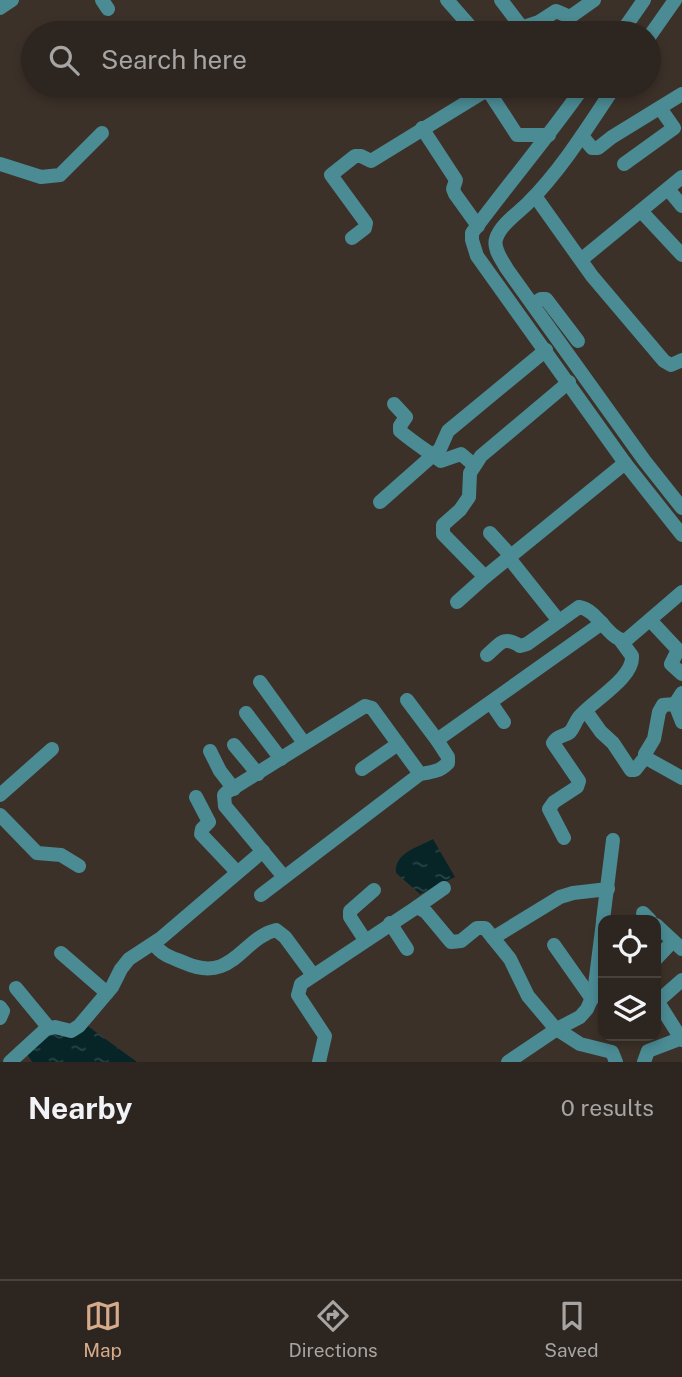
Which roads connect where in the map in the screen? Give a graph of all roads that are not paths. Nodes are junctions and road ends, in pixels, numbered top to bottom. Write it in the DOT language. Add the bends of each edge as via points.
graph roads {
  1 [pos="12,0"];
  2 [pos="447,0"];
  3 [pos="501,0"];
  4 [pos="594,0"];
  5 [pos="644,0"];
  6 [pos="675,0"];
  7 [pos="0,8"];
  8 [pos="465,21"];
  9 [pos="513,21"];
  10 [pos="548,21"];
  11 [pos="629,21"];
  12 [pos="660,21"];
  13 [pos="682,94"];
  14 [pos="473,98"];
  15 [pos="493,98"];
  16 [pos="575,98"];
  17 [pos="607,98"];
  18 [pos="660,108"];
  19 [pos="422,128"];
  20 [pos="102,133"];
  21 [pos="549,135"];
  22 [pos="582,135"];
  23 [pos="624,163"];
  24 [pos="0,164"];
  25 [pos="682,177"];
  26 [pos="668,189"];
  27 [pos="535,196"];
  28 [pos="682,206"];
  29 [pos="641,211"];
  30 [pos="478,226"];
  31 [pos="352,238"];
  32 [pos="682,255"];
  33 [pos="582,259"];
  34 [pos="533,304"];
  35 [pos="578,341"];
  36 [pos="546,350"];
  37 [pos="682,360"];
  38 [pos="569,382"];
  39 [pos="394,404"];
  40 [pos="638,450"];
  41 [pos="433,454"];
  42 [pos="621,457"];
  43 [pos="474,466"];
  44 [pos="380,502"];
  45 [pos="656,503"];
  46 [pos="681,504"];
  47 [pos="490,533"];
  48 [pos="682,535"];
  49 [pos="510,557"];
  50 [pos="485,577"];
  51 [pos="682,592"];
  52 [pos="457,602"];
  53 [pos="650,620"];
  54 [pos="558,621"];
  55 [pos="602,624"];
  56 [pos="621,641"];
  57 [pos="487,655"];
  58 [pos="682,674"];
  59 [pos="260,682"];
  60 [pos="679,699"];
  61 [pos="407,700"];
  62 [pos="491,703"];
  63 [pos="586,711"];
  64 [pos="246,713"];
  65 [pos="504,722"];
  66 [pos="682,722"];
  67 [pos="437,740"];
  68 [pos="304,743"];
  69 [pos="398,744"];
  70 [pos="234,745"];
  71 [pos="52,749"];
  72 [pos="210,751"];
  73 [pos="646,756"];
  74 [pos="281,759"];
  75 [pos="362,769"];
  76 [pos="258,774"];
  77 [pos="420,774"];
  78 [pos="682,778"];
  79 [pos="234,789"];
  80 [pos="0,795"];
  81 [pos="195,797"];
  82 [pos="0,815"];
  83 [pos="564,838"];
  84 [pos="613,840"];
  85 [pos="262,851"];
  86 [pos="79,866"];
  87 [pos="237,872"];
  88 [pos="284,877"];
  89 [pos="443,888"];
  90 [pos="608,889"];
  91 [pos="374,890"];
  92 [pos="261,895"];
  93 [pos="417,907"];
  94 [pos="604,915"];
  95 [pos="390,923"];
  96 [pos="661,930"];
  97 [pos="493,938"];
  98 [pos="365,940"];
  99 [pos="154,944"];
  100 [pos="554,945"];
  101 [pos="677,945"];
  102 [pos="407,949"];
  103 [pos="61,953"];
  104 [pos="598,956"];
  105 [pos="661,956"];
  106 [pos="313,975"];
  107 [pos="682,980"];
  108 [pos="16,988"];
  109 [pos="107,993"];
  110 [pos="661,998"];
  111 [pos="592,999"];
  112 [pos="0,1007"];
  113 [pos="661,1007"];
  114 [pos="0,1018"];
  115 [pos="49,1028"];
  116 [pos="556,1029"];
  117 [pos="682,1039"];
  118 [pos="10,1062"];
  119 [pos="319,1062"];
  120 [pos="508,1062"];
  121 [pos="616,1062"];
  122 [pos="644,1062"];
  1 -- 7 [label="street"];
  2 -- 8 [label="street"];
  3 -- 9 [label="street"];
  4 -- 10 [label="street" via="570,17 556,11"];
  5 -- 11 [label="street"];
  6 -- 12 [label="street"];
  13 -- 18 [label="street"];
  14 -- 19 [label="street"];
  15 -- 21 [label="street" via="517,135"];
  16 -- 21 [label="street"];
  17 -- 22 [label="street"];
  18 -- 22 [label="street" via="598,148 592,148"];
  18 -- 23 [label="street" via="674,128"];
  19 -- 30 [label="street" via="456,180 455,194"];
  19 -- 31 [label="street" via="371,161 355,156 331,175 366,223"];
  20 -- 24 [label="street" via="60,175 41,177"];
  21 -- 30 [label="street"];
  22 -- 27 [label="street"];
  25 -- 26 [label="street"];
  26 -- 28 [label="street"];
  26 -- 29 [label="street"];
  27 -- 33 [label="street"];
  27 -- 34 [label="street" via="496,239 507,269"];
  29 -- 32 [label="street"];
  29 -- 33 [label="street"];
  30 -- 36 [label="street" via="471,240 477,256"];
  33 -- 37 [label="street" via="664,361 671,365"];
  34 -- 35 [label="street" via="546,299"];
  34 -- 40 [label="street"];
  36 -- 38 [label="street"];
  36 -- 41 [label="street" via="449,431 443,446"];
  38 -- 42 [label="street"];
  38 -- 43 [label="street"];
  39 -- 41 [label="street" via="406,417 400,431"];
  40 -- 42 [label="street"];
  40 -- 46 [label="street"];
  41 -- 43 [label="street" via="443,461 461,454"];
  41 -- 44 [label="street"];
  42 -- 45 [label="street"];
  42 -- 49 [label="street"];
  43 -- 50 [label="street" via="469,497 442,530"];
  45 -- 46 [label="street"];
  45 -- 48 [label="street"];
  47 -- 49 [label="street"];
  49 -- 50 [label="street"];
  49 -- 54 [label="street"];
  50 -- 52 [label="street"];
  51 -- 53 [label="street"];
  53 -- 56 [label="street"];
  53 -- 58 [label="street" via="678,650 671,664"];
  54 -- 55 [label="street" via="579,607"];
  54 -- 57 [label="street" via="527,644 505,640"];
  55 -- 56 [label="street"];
  55 -- 62 [label="street"];
  56 -- 63 [label="street" via="632,656 630,667"];
  59 -- 68 [label="street"];
  60 -- 66 [label="street"];
  60 -- 73 [label="street" via="660,709"];
  61 -- 67 [label="street"];
  62 -- 65 [label="street"];
  62 -- 67 [label="street"];
  63 -- 73 [label="street" via="631,770"];
  63 -- 83 [label="street" via="571,731 552,743 579,781 548,809"];
  64 -- 74 [label="street"];
  67 -- 77 [label="street" via="448,763 437,772"];
  68 -- 69 [label="street" via="365,706 373,708"];
  68 -- 74 [label="street"];
  69 -- 75 [label="street"];
  69 -- 77 [label="street"];
  70 -- 76 [label="street"];
  71 -- 80 [label="street"];
  72 -- 79 [label="street"];
  73 -- 78 [label="street"];
  74 -- 76 [label="street"];
  76 -- 79 [label="street"];
  77 -- 88 [label="street"];
  79 -- 85 [label="street" via="224,795 225,806"];
  81 -- 87 [label="street" via="209,820 201,834"];
  82 -- 86 [label="street" via="37,853 61,855"];
  84 -- 90 [label="street"];
  85 -- 87 [label="street"];
  85 -- 88 [label="street"];
  87 -- 99 [label="street"];
  88 -- 92 [label="street"];
  89 -- 93 [label="street"];
  90 -- 94 [label="street"];
  90 -- 97 [label="street" via="559,897"];
  91 -- 98 [label="street" via="350,911"];
  93 -- 95 [label="street"];
  93 -- 97 [label="street" via="452,943 481,927"];
  95 -- 98 [label="street"];
  95 -- 102 [label="street"];
  96 -- 101 [label="street"];
  97 -- 116 [label="street" via="528,996"];
  98 -- 106 [label="street"];
  99 -- 106 [label="street" via="168,958 204,969 235,959 276,930"];
  99 -- 109 [label="street" via="129,959"];
  100 -- 111 [label="street"];
  101 -- 105 [label="street"];
  103 -- 109 [label="street"];
  104 -- 111 [label="street"];
  106 -- 119 [label="street" via="301,984 298,995 325,1036"];
  107 -- 110 [label="street"];
  108 -- 115 [label="street"];
  109 -- 115 [label="street" via="74,1029"];
  111 -- 116 [label="street" via="580,1017"];
  112 -- 114 [label="street"];
  113 -- 117 [label="street"];
  115 -- 118 [label="street"];
  116 -- 120 [label="street"];
  116 -- 121 [label="street" via="580,1044 612,1052"];
  117 -- 122 [label="street" via="648,1052"];
}
